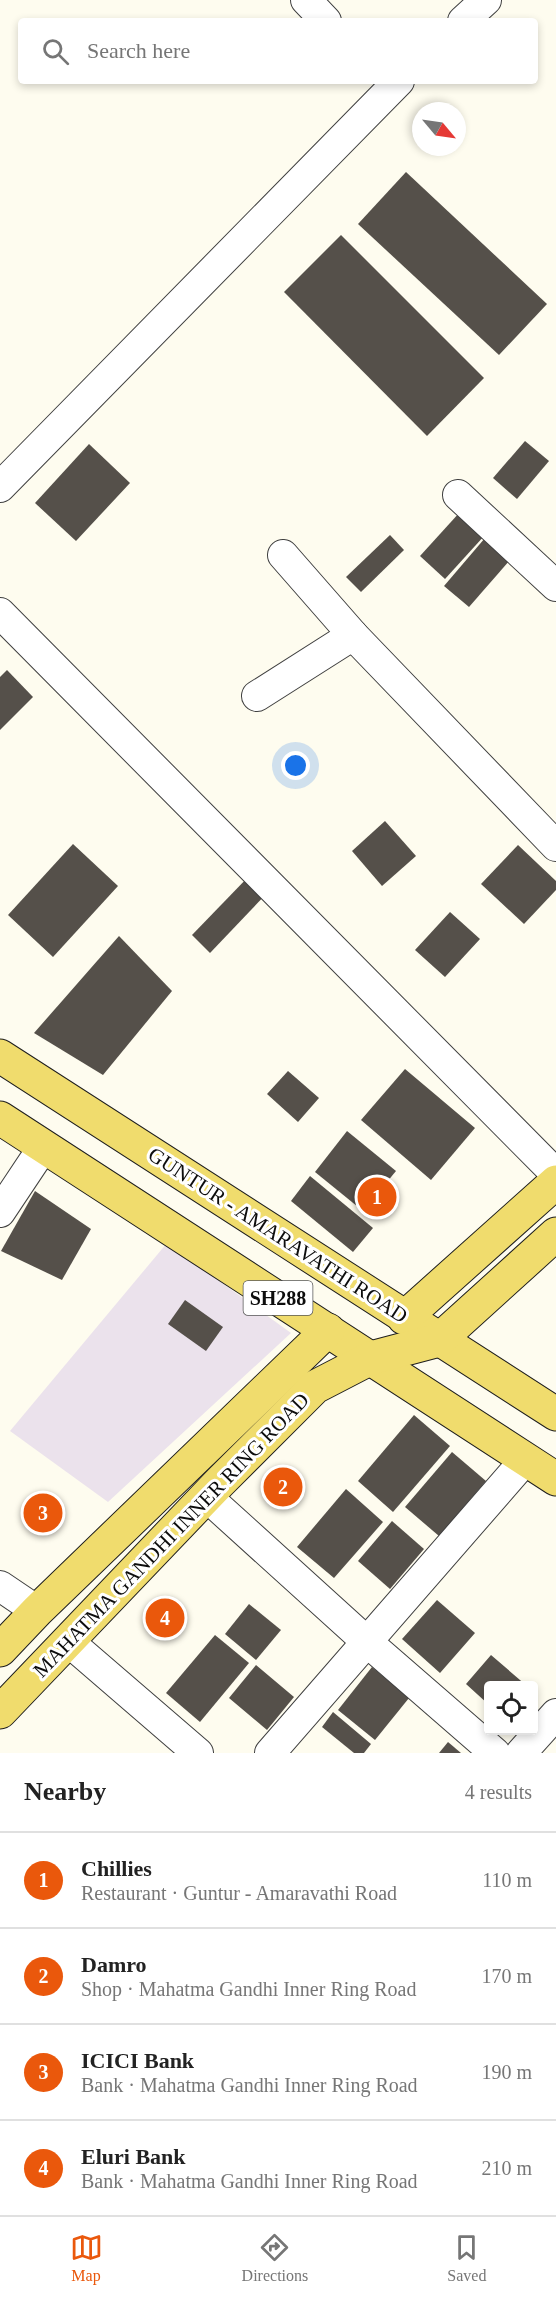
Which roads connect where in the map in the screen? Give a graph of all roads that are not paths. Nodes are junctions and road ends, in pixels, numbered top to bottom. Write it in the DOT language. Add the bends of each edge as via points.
graph roads {
  1 [pos="306,0"];
  2 [pos="486,0"];
  3 [pos="323,18"];
  4 [pos="466,18"];
  5 [pos="391,84"];
  6 [pos="0,487"];
  7 [pos="458,495"];
  8 [pos="283,555"];
  9 [pos="556,586"];
  10 [pos="0,613"];
  11 [pos="353,635"];
  12 [pos="257,696"];
  13 [pos="556,846"];
  14 [pos="0,1056"];
  15 [pos="0,1118"];
  16 [pos="44,1146"];
  17 [pos="556,1174"];
  18 [pos="556,1182"];
  19 [pos="0,1212"];
  20 [pos="556,1234"];
  21 [pos="404,1318"];
  22 [pos="328,1330"];
  23 [pos="439,1340"];
  24 [pos="371,1358"];
  25 [pos="556,1414"];
  26 [pos="526,1459"];
  27 [pos="556,1479"];
  28 [pos="206,1496"];
  29 [pos="0,1586"];
  30 [pos="37,1611"];
  31 [pos="68,1641"];
  32 [pos="366,1641"];
  33 [pos="0,1650"];
  34 [pos="0,1712"];
  35 [pos="556,1714"];
  36 [pos="198,1753"];
  37 [pos="270,1753"];
  38 [pos="495,1753"];
  39 [pos="521,1753"];
  1 -- 3 [label="street"];
  2 -- 4 [label="street"];
  5 -- 6 [label="street"];
  7 -- 9 [label="street"];
  8 -- 11 [label="street"];
  10 -- 17 [label="street"];
  11 -- 12 [label="street"];
  11 -- 13 [label="street"];
  14 -- 21 [label="main road, GUNTUR - AMARAVATHI ROAD / SH288"];
  15 -- 16 [label="main road, SH288"];
  16 -- 19 [label="street"];
  16 -- 22 [label="main road, SH288"];
  18 -- 21 [label="main road"];
  20 -- 23 [label="main road, MAHATMA GANDHI INNER RING ROAD"];
  21 -- 23 [label="main road, GUNTUR - AMARAVATHI ROAD / SH288"];
  22 -- 24 [label="main road, SH288"];
  22 -- 30 [label="main road, MAHATMA GANDHI INNER RING ROAD"];
  23 -- 24 [label="main road, MAHATMA GANDHI INNER RING ROAD"];
  23 -- 25 [label="main road, GUNTUR - AMARAVATHI ROAD / SH288"];
  24 -- 26 [label="main road, SH288"];
  24 -- 28 [label="main road, MAHATMA GANDHI INNER RING ROAD" via="315,1387"];
  26 -- 27 [label="main road, SH288"];
  26 -- 32 [label="street"];
  28 -- 31 [label="main road, MAHATMA GANDHI INNER RING ROAD"];
  28 -- 32 [label="street"];
  29 -- 30 [label="street"];
  30 -- 33 [label="main road, MAHATMA GANDHI INNER RING ROAD"];
  31 -- 34 [label="main road, MAHATMA GANDHI INNER RING ROAD"];
  31 -- 36 [label="street"];
  32 -- 37 [label="street"];
  32 -- 38 [label="street"];
  35 -- 39 [label="street"];
}
